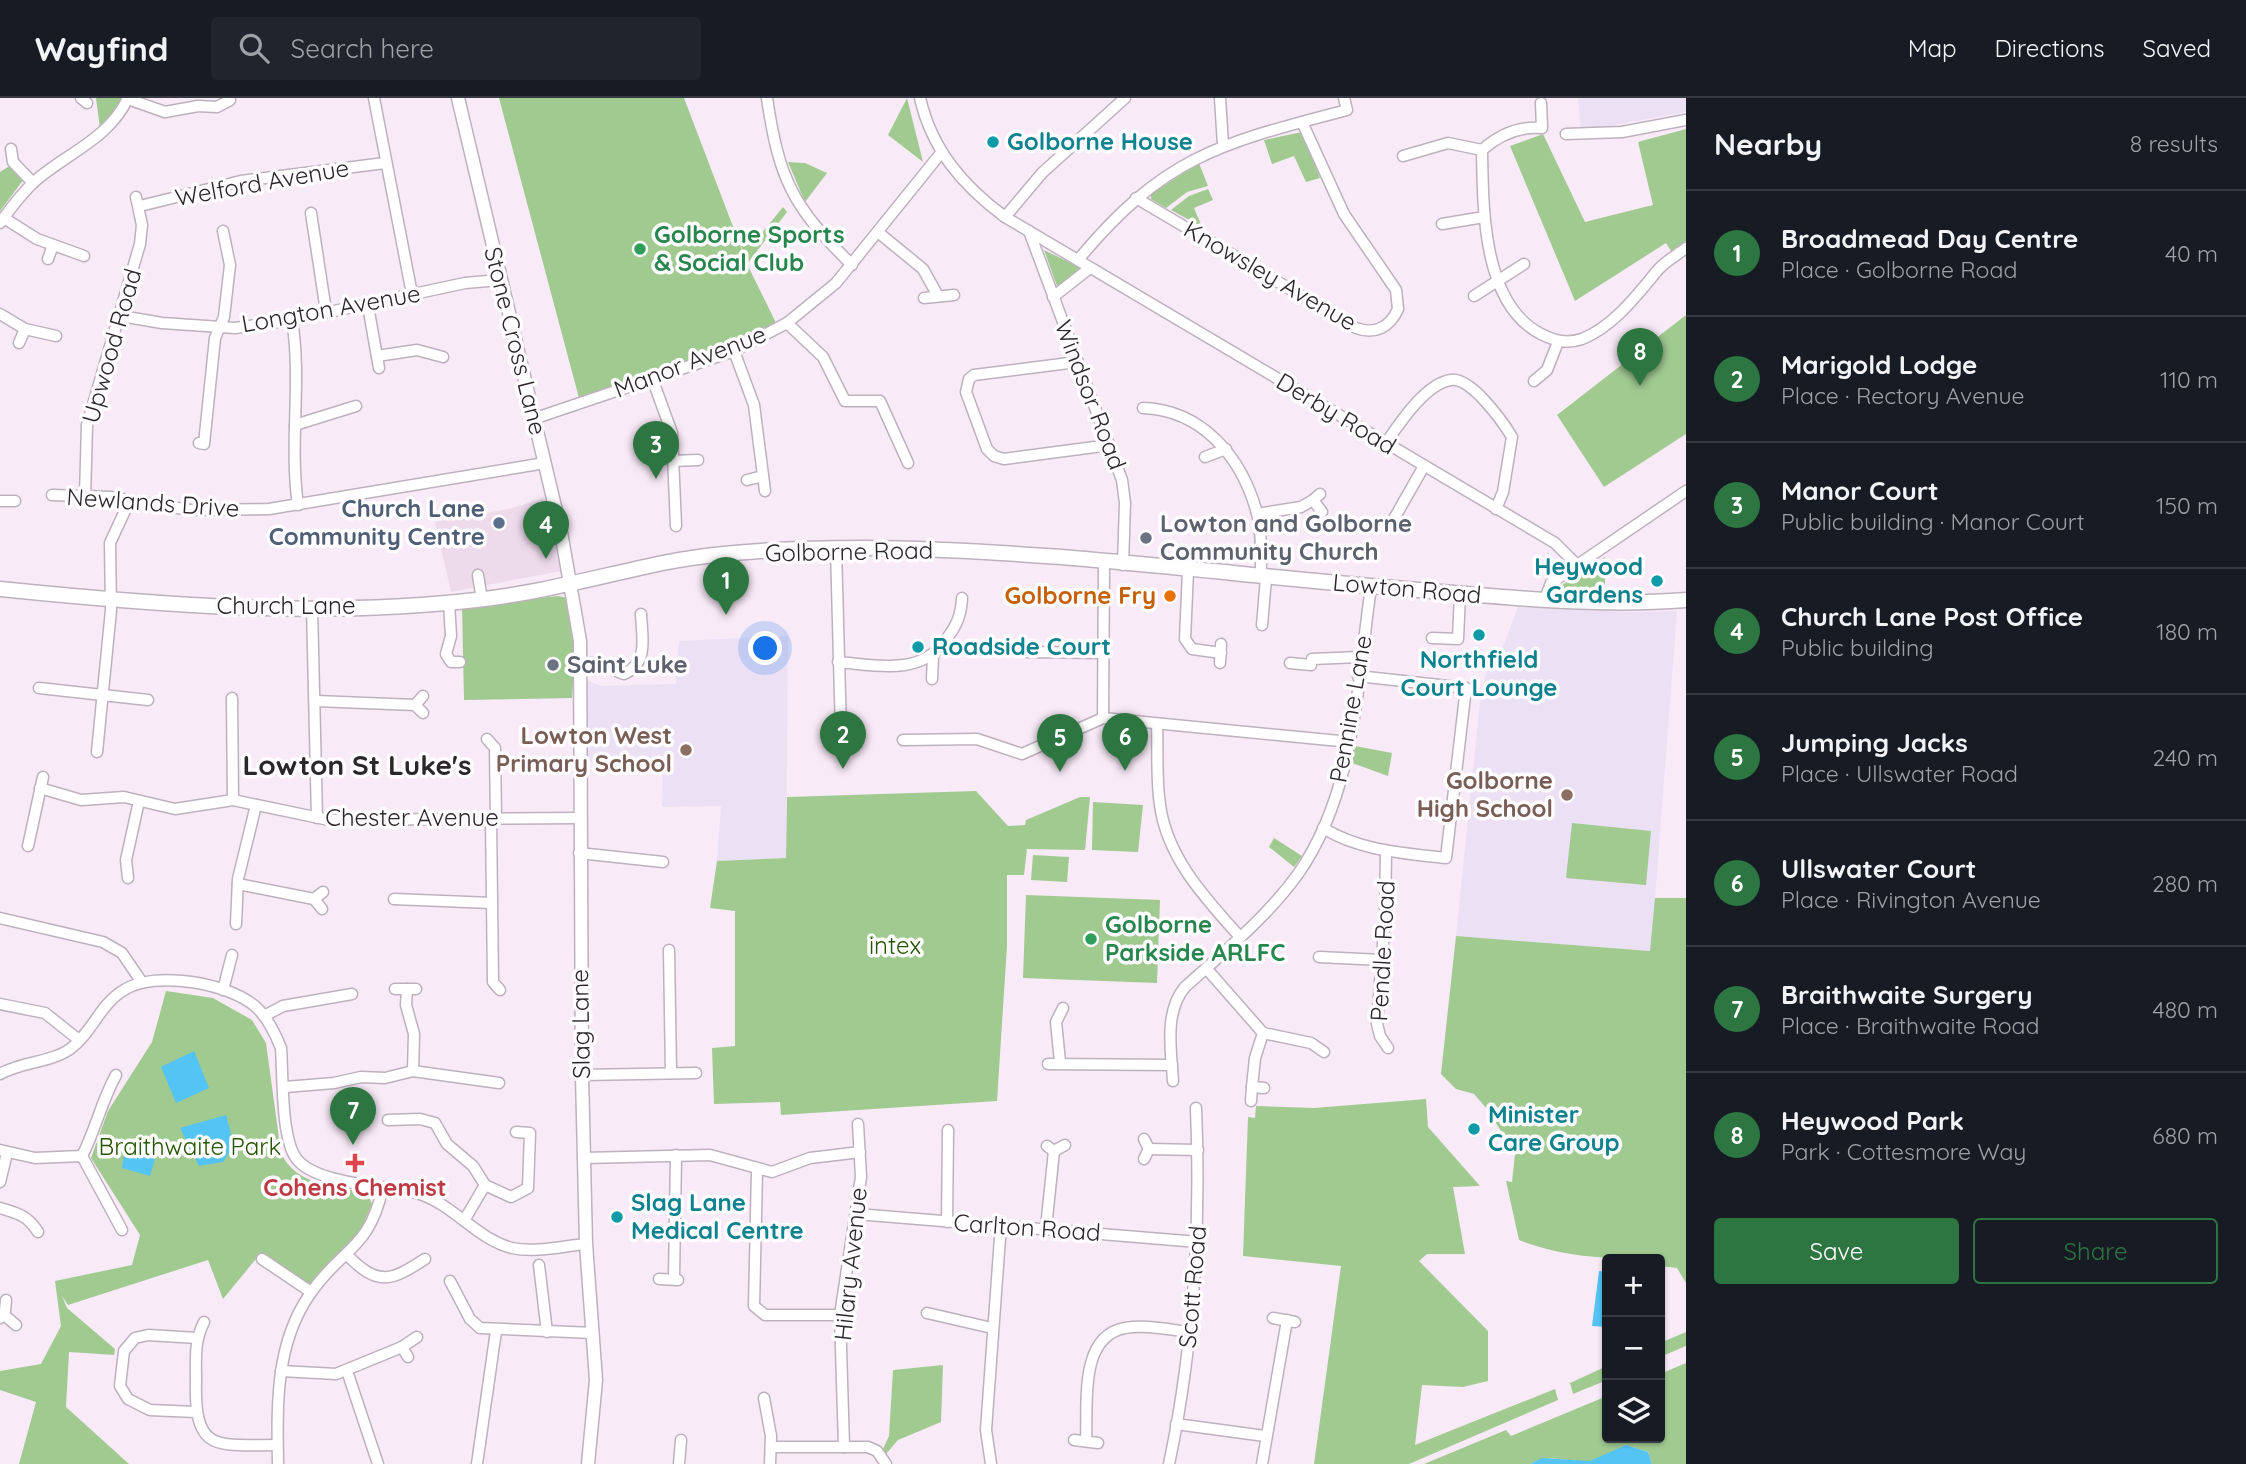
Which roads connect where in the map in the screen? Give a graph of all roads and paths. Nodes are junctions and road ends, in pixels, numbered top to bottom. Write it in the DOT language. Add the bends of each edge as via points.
graph roads {
  1 [pos="374,98"];
  2 [pos="458,98"];
  3 [pos="767,98"];
  4 [pos="920,98"];
  5 [pos="1125,98"];
  6 [pos="1220,98"];
  7 [pos="1344,98"];
  8 [pos="128,99"];
  9 [pos="230,99"];
  10 [pos="1541,103"];
  11 [pos="1686,120"];
  12 [pos="1302,122"];
  13 [pos="1566,134"];
  14 [pos="1223,145"];
  15 [pos="1482,150"];
  16 [pos="941,153"];
  17 [pos="1403,156"];
  18 [pos="0,163"];
  19 [pos="385,163"];
  20 [pos="33,183"];
  21 [pos="1136,198"];
  22 [pos="138,201"];
  23 [pos="311,213"];
  24 [pos="1005,217"];
  25 [pos="1484,217"];
  26 [pos="2,221"];
  27 [pos="1442,224"];
  28 [pos="223,231"];
  29 [pos="1029,231"];
  30 [pos="879,233"];
  31 [pos="53,245"];
  32 [pos="1686,248"];
  33 [pos="84,256"];
  34 [pos="48,259"];
  35 [pos="1078,260"];
  36 [pos="1524,264"];
  37 [pos="852,265"];
  38 [pos="1090,268"];
  39 [pos="499,280"];
  40 [pos="1496,283"];
  41 [pos="412,294"];
  42 [pos="954,295"];
  43 [pos="938,296"];
  44 [pos="1474,296"];
  45 [pos="1053,297"];
  46 [pos="924,298"];
  47 [pos="368,306"];
  48 [pos="326,311"];
  49 [pos="0,314"];
  50 [pos="121,316"];
  51 [pos="292,320"];
  52 [pos="787,323"];
  53 [pos="220,326"];
  54 [pos="24,328"];
  55 [pos="56,336"];
  56 [pos="1558,342"];
  57 [pos="19,343"];
  58 [pos="734,351"];
  59 [pos="377,356"];
  60 [pos="443,357"];
  61 [pos="1077,362"];
  62 [pos="379,368"];
  63 [pos="652,378"];
  64 [pos="1534,381"];
  65 [pos="356,406"];
  66 [pos="1143,408"];
  67 [pos="533,419"];
  68 [pos="295,425"];
  69 [pos="1386,443"];
  70 [pos="204,444"];
  71 [pos="1110,445"];
  72 [pos="1226,449"];
  73 [pos="1205,457"];
  74 [pos="698,460"];
  75 [pos="672,461"];
  76 [pos="545,463"];
  77 [pos="908,463"];
  78 [pos="1424,466"];
  79 [pos="763,476"];
  80 [pos="747,480"];
  81 [pos="765,491"];
  82 [pos="1686,491"];
  83 [pos="52,495"];
  84 [pos="85,496"];
  85 [pos="129,502"];
  86 [pos="299,505"];
  87 [pos="1496,509"];
  88 [pos="1322,512"];
  89 [pos="1257,514"];
  90 [pos="1395,517"];
  91 [pos="676,526"];
  92 [pos="836,548"];
  93 [pos="1003,554"];
  94 [pos="1104,563"];
  95 [pos="1123,565"];
  96 [pos="1577,565"];
  97 [pos="1188,571"];
  98 [pos="478,575"];
  99 [pos="1264,578"];
  100 [pos="572,583"];
  101 [pos="1371,587"];
  102 [pos="0,589"];
  103 [pos="1460,594"];
  104 [pos="962,598"];
  105 [pos="1545,599"];
  106 [pos="111,600"];
  107 [pos="482,600"];
  108 [pos="1686,600"];
  109 [pos="449,603"];
  110 [pos="312,607"];
  111 [pos="641,614"];
  112 [pos="1262,625"];
  113 [pos="1433,639"];
  114 [pos="1027,652"];
  115 [pos="1102,653"];
  116 [pos="1221,653"];
  117 [pos="933,656"];
  118 [pos="1360,657"];
  119 [pos="838,662"];
  120 [pos="580,663"];
  121 [pos="1290,663"];
  122 [pos="456,665"];
  123 [pos="1358,676"];
  124 [pos="932,679"];
  125 [pos="39,688"];
  126 [pos="103,693"];
  127 [pos="231,694"];
  128 [pos="148,700"];
  129 [pos="316,701"];
  130 [pos="420,705"];
  131 [pos="1103,718"];
  132 [pos="1157,725"];
  133 [pos="841,733"];
  134 [pos="487,739"];
  135 [pos="903,740"];
  136 [pos="1350,742"];
  137 [pos="97,752"];
  138 [pos="233,800"];
  139 [pos="139,801"];
  140 [pos="256,805"];
  141 [pos="317,818"];
  142 [pos="579,818"];
  143 [pos="493,819"];
  144 [pos="1323,828"];
  145 [pos="28,846"];
  146 [pos="1386,852"];
  147 [pos="579,853"];
  148 [pos="663,862"];
  149 [pos="128,877"];
  150 [pos="238,884"];
  151 [pos="394,899"];
  152 [pos="491,903"];
  153 [pos="322,909"];
  154 [pos="0,918"];
  155 [pos="236,924"];
  156 [pos="1240,937"];
  157 [pos="670,948"];
  158 [pos="232,955"];
  159 [pos="1319,957"];
  160 [pos="1382,960"];
  161 [pos="1206,968"];
  162 [pos="141,981"];
  163 [pos="395,989"];
  164 [pos="223,990"];
  165 [pos="500,990"];
  166 [pos="352,994"];
  167 [pos="0,1004"];
  168 [pos="1063,1005"];
  169 [pos="264,1016"];
  170 [pos="1263,1033"];
  171 [pos="79,1040"];
  172 [pos="1389,1049"];
  173 [pos="1324,1053"];
  174 [pos="1172,1065"];
  175 [pos="413,1071"];
  176 [pos="671,1073"];
  177 [pos="696,1073"];
  178 [pos="0,1074"];
  179 [pos="116,1075"];
  180 [pos="582,1075"];
  181 [pos="1173,1081"];
  182 [pos="499,1083"];
  183 [pos="285,1087"];
  184 [pos="1251,1101"];
  185 [pos="1196,1108"];
  186 [pos="388,1120"];
  187 [pos="858,1124"];
  188 [pos="947,1130"];
  189 [pos="516,1132"];
  190 [pos="1065,1145"];
  191 [pos="1145,1149"];
  192 [pos="1198,1150"];
  193 [pos="4,1151"];
  194 [pos="860,1152"];
  195 [pos="82,1156"];
  196 [pos="676,1156"];
  197 [pos="584,1157"];
  198 [pos="757,1171"];
  199 [pos="0,1182"];
  200 [pos="485,1185"];
  201 [pos="383,1186"];
  202 [pos="0,1208"];
  203 [pos="857,1214"];
  204 [pos="465,1219"];
  205 [pos="947,1222"];
  206 [pos="1001,1224"];
  207 [pos="1046,1228"];
  208 [pos="122,1230"];
  209 [pos="38,1232"];
  210 [pos="1198,1242"];
  211 [pos="586,1244"];
  212 [pos="347,1255"];
  213 [pos="262,1259"];
  214 [pos="419,1259"];
  215 [pos="539,1265"];
  216 [pos="659,1279"];
  217 [pos="450,1281"];
  218 [pos="311,1292"];
  219 [pos="6,1300"];
  220 [pos="927,1313"];
  221 [pos="840,1315"];
  222 [pos="2,1316"];
  223 [pos="1273,1318"];
  224 [pos="204,1322"];
  225 [pos="16,1325"];
  226 [pos="992,1328"];
  227 [pos="496,1331"];
  228 [pos="547,1332"];
  229 [pos="1190,1332"];
  230 [pos="593,1333"];
  231 [pos="417,1337"];
  232 [pos="197,1338"];
  233 [pos="281,1371"];
  234 [pos="347,1371"];
  235 [pos="764,1398"];
  236 [pos="195,1412"];
  237 [pos="1176,1424"];
  238 [pos="1265,1436"];
  239 [pos="681,1440"];
  240 [pos="1086,1441"];
  241 [pos="277,1446"];
  242 [pos="772,1447"];
  243 [pos="844,1447"];
  244 [pos="278,1464"];
  245 [pos="378,1464"];
  246 [pos="477,1464"];
  247 [pos="588,1464"];
  248 [pos="679,1464"];
  249 [pos="770,1464"];
  250 [pos="886,1464"];
  251 [pos="991,1464"];
  252 [pos="1169,1464"];
  253 [pos="1262,1464"];
  1 -- 19 [label="street"];
  2 -- 39 [label="street, Stone Cross Lane"];
  3 -- 37 [label="street" via="778,160 796,203"];
  4 -- 16 [label="street, Derby Road"];
  5 -- 24 [label="street" via="1042,173"];
  6 -- 14 [label="street"];
  7 -- 12 [label="street" via="1347,110"];
  8 -- 9 [label="street" via="165,112 217,107"];
  8 -- 20 [label="street" via="100,136"];
  10 -- 15 [label="street" via="1542,128 1525,126 1494,139"];
  11 -- 13 [label="street" via="1622,132"];
  12 -- 14 [label="street"];
  12 -- 21 [label="street, Knowsley Avenue" via="1344,214 1396,290 1398,309 1382,328 1367,332 1356,328"];
  14 -- 21 [label="street" via="1172,171"];
  15 -- 17 [label="street" via="1448,143"];
  15 -- 25 [label="street"];
  16 -- 24 [label="street, Derby Road" via="973,192"];
  16 -- 30 [label="street, Manor Avenue"];
  18 -- 20 [label="street" via="11,154"];
  19 -- 22 [label="street, Welford Avenue" via="241,181"];
  19 -- 41 [label="street"];
  20 -- 26 [label="street"];
  21 -- 35 [label="street"];
  22 -- 50 [label="street, Upwood Road" via="140,244"];
  23 -- 48 [label="street"];
  24 -- 29 [label="street, Derby Road"];
  25 -- 27 [label="street"];
  25 -- 40 [label="street"];
  26 -- 31 [label="street"];
  28 -- 53 [label="street" via="230,265"];
  29 -- 35 [label="street, Derby Road"];
  29 -- 45 [label="street, Windsor Road"];
  30 -- 37 [label="street, Manor Avenue"];
  30 -- 43 [label="street" via="923,269"];
  31 -- 33 [label="street"];
  31 -- 34 [label="street"];
  32 -- 56 [label="street" via="1657,270 1648,285 1613,318 1582,339"];
  35 -- 38 [label="street, Derby Road"];
  36 -- 40 [label="street"];
  37 -- 52 [label="street, Manor Avenue"];
  38 -- 45 [label="street"];
  38 -- 69 [label="street, Derby Road"];
  39 -- 41 [label="street, Longton Avenue"];
  39 -- 67 [label="street, Stone Cross Lane"];
  40 -- 44 [label="street"];
  40 -- 56 [label="street" via="1532,329"];
  41 -- 47 [label="street, Longton Avenue"];
  42 -- 43 [label="street"];
  43 -- 46 [label="street"];
  45 -- 61 [label="street, Windsor Road"];
  47 -- 48 [label="street, Longton Avenue"];
  47 -- 59 [label="street"];
  48 -- 51 [label="street, Longton Avenue"];
  49 -- 54 [label="street"];
  50 -- 53 [label="street, Longton Avenue"];
  50 -- 84 [label="street, Upwood Road" via="87,425"];
  51 -- 53 [label="street, Longton Avenue"];
  51 -- 68 [label="street" via="297,368"];
  52 -- 58 [label="street, Manor Avenue"];
  52 -- 77 [label="street" via="823,357 845,401 880,401"];
  53 -- 70 [label="street"];
  54 -- 55 [label="street"];
  54 -- 57 [label="street"];
  56 -- 64 [label="street" via="1547,370"];
  58 -- 63 [label="street, Manor Avenue"];
  58 -- 79 [label="street" via="754,405"];
  59 -- 60 [label="street" via="407,350"];
  59 -- 62 [label="street"];
  61 -- 71 [label="street, Windsor Road"];
  61 -- 71 [label="street" via="969,379 966,392 987,449 1004,458"];
  63 -- 67 [label="street, Manor Avenue"];
  63 -- 75 [label="street" via="672,433"];
  65 -- 68 [label="street" via="344,404"];
  66 -- 72 [label="street" via="1186,418"];
  67 -- 76 [label="street, Stone Cross Lane"];
  68 -- 86 [label="street" via="293,459"];
  69 -- 78 [label="street, Derby Road"];
  69 -- 87 [label="street" via="1431,391 1450,380 1464,382 1512,438"];
  71 -- 95 [label="street, Windsor Road" via="1125,492"];
  72 -- 73 [label="street"];
  72 -- 89 [label="street"];
  74 -- 75 [label="street"];
  75 -- 91 [label="street"];
  76 -- 86 [label="street, Newlands Drive"];
  76 -- 100 [label="street, Stone Cross Lane"];
  78 -- 87 [label="street, Derby Road"];
  78 -- 90 [label="street"];
  79 -- 80 [label="street"];
  79 -- 81 [label="street"];
  82 -- 96 [label="street"];
  83 -- 84 [label="street, Newlands Drive"];
  84 -- 85 [label="street, Newlands Drive"];
  85 -- 86 [label="street, Newlands Drive" via="215,512"];
  85 -- 106 [label="street" via="110,543"];
  87 -- 96 [label="street, Derby Road" via="1555,543"];
  88 -- 89 [label="street" via="1317,497 1301,507"];
  89 -- 99 [label="street"];
  92 -- 93 [label="main road, Golborne Road"];
  92 -- 100 [label="main road, Golborne Road" via="670,562"];
  92 -- 119 [label="street"];
  93 -- 94 [label="main road, Lowton Road"];
  94 -- 95 [label="main road, Lowton Road"];
  94 -- 115 [label="street"];
  95 -- 97 [label="main road, Lowton Road"];
  96 -- 105 [label="street" via="1551,583"];
  97 -- 99 [label="main road, Lowton Road"];
  97 -- 116 [label="street" via="1187,644 1198,651"];
  98 -- 107 [label="street"];
  99 -- 101 [label="main road, Lowton Road"];
  99 -- 112 [label="street"];
  100 -- 107 [label="main road, Church Lane"];
  100 -- 120 [label="street, Slag Lane"];
  101 -- 103 [label="main road, Lowton Road"];
  101 -- 118 [label="street, Pennine Lane"];
  102 -- 106 [label="main road, Church Lane"];
  103 -- 105 [label="main road, Lowton Road"];
  103 -- 113 [label="street" via="1458,639"];
  104 -- 117 [label="street" via="961,618"];
  105 -- 108 [label="main road, Lowton Road"];
  106 -- 110 [label="main road, Church Lane"];
  106 -- 126 [label="street"];
  107 -- 109 [label="main road, Church Lane"];
  109 -- 110 [label="main road, Church Lane"];
  109 -- 122 [label="street" via="451,636 446,653"];
  110 -- 129 [label="street"];
  111 -- 120 [label="street" via="641,660 635,670 624,674 597,663"];
  114 -- 115 [label="street"];
  115 -- 131 [label="street"];
  117 -- 119 [label="street" via="902,666"];
  117 -- 124 [label="street"];
  118 -- 121 [label="street" via="1312,659 1311,666"];
  118 -- 123 [label="street, Pennine Lane"];
  119 -- 133 [label="street"];
  120 -- 142 [label="street, Slag Lane"];
  123 -- 136 [label="street, Pennine Lane"];
  123 -- 146 [label="street" via="1466,688 1447,858"];
  125 -- 126 [label="street"];
  126 -- 128 [label="street"];
  126 -- 137 [label="street"];
  127 -- 138 [label="street"];
  129 -- 130 [label="street"];
  129 -- 141 [label="street"];
  131 -- 132 [label="street"];
  131 -- 135 [label="street" via="1022,754 977,739"];
  132 -- 136 [label="street"];
  132 -- 156 [label="street" via="1160,805 1170,841 1192,880"];
  134 -- 143 [label="street" via="495,748"];
  136 -- 144 [label="street, Pennine Lane"];
  138 -- 139 [label="street, Chester Avenue" via="175,809"];
  138 -- 140 [label="street, Chester Avenue"];
  139 -- 145 [label="street, Chester Avenue" via="124,797 81,800 42,783"];
  139 -- 149 [label="street" via="126,860"];
  140 -- 141 [label="street, Chester Avenue"];
  140 -- 150 [label="street"];
  141 -- 143 [label="street, Chester Avenue"];
  142 -- 143 [label="street, Chester Avenue"];
  142 -- 147 [label="street, Slag Lane"];
  143 -- 152 [label="street"];
  144 -- 146 [label="street"];
  144 -- 156 [label="street, Pennine Lane" via="1298,873"];
  146 -- 160 [label="street, Pendle Road"];
  147 -- 148 [label="street"];
  147 -- 180 [label="street, Slag Lane"];
  150 -- 153 [label="street" via="318,895"];
  150 -- 155 [label="street"];
  151 -- 152 [label="street"];
  152 -- 165 [label="street" via="493,982"];
  154 -- 162 [label="street" via="103,942 127,958"];
  156 -- 161 [label="street, Pennine Lane"];
  157 -- 176 [label="street"];
  158 -- 164 [label="street" via="234,969"];
  159 -- 160 [label="street"];
  160 -- 172 [label="street, Pendle Road" via="1377,1024"];
  161 -- 170 [label="street"];
  161 -- 174 [label="street, Pennine Lane" via="1174,1005"];
  162 -- 164 [label="street" via="173,979"];
  162 -- 171 [label="street" via="107,1003"];
  163 -- 175 [label="street" via="412,989 406,1005 414,1034"];
  164 -- 169 [label="street" via="248,1001"];
  166 -- 169 [label="street" via="283,1006"];
  167 -- 171 [label="street" via="45,1013"];
  168 -- 174 [label="street" via="1056,1022 1054,1063"];
  169 -- 183 [label="street" via="281,1048"];
  170 -- 173 [label="street" via="1311,1043"];
  170 -- 184 [label="street" via="1255,1058 1258,1087"];
  171 -- 178 [label="street" via="62,1053"];
  174 -- 181 [label="street, Pennine Lane"];
  175 -- 182 [label="street" via="484,1074"];
  175 -- 183 [label="street"];
  176 -- 177 [label="street"];
  176 -- 180 [label="street"];
  179 -- 195 [label="street"];
  180 -- 197 [label="street, Slag Lane"];
  183 -- 201 [label="street" via="289,1141 300,1163 315,1172"];
  185 -- 192 [label="street, Scott Road"];
  186 -- 200 [label="street" via="404,1125 435,1123"];
  187 -- 194 [label="street, Hilary Avenue"];
  188 -- 205 [label="street"];
  189 -- 200 [label="street" via="530,1128 528,1188 511,1197"];
  190 -- 207 [label="street" via="1050,1149"];
  191 -- 192 [label="street"];
  192 -- 210 [label="street, Scott Road"];
  193 -- 195 [label="street" via="35,1158"];
  193 -- 199 [label="street"];
  194 -- 198 [label="street" via="810,1158 772,1172"];
  194 -- 203 [label="street, Hilary Avenue"];
  195 -- 208 [label="street"];
  196 -- 197 [label="street"];
  196 -- 198 [label="street" via="710,1154"];
  196 -- 216 [label="street" via="677,1279"];
  197 -- 211 [label="street, Slag Lane"];
  198 -- 221 [label="street" via="754,1307 765,1315"];
  200 -- 204 [label="street"];
  201 -- 204 [label="street" via="426,1197"];
  201 -- 212 [label="street" via="372,1225"];
  202 -- 209 [label="street" via="31,1220"];
  203 -- 205 [label="street, Carlton Road"];
  203 -- 221 [label="street, Hilary Avenue"];
  204 -- 211 [label="street" via="510,1247"];
  205 -- 206 [label="street, Carlton Road"];
  206 -- 207 [label="street, Carlton Road"];
  206 -- 226 [label="street"];
  207 -- 210 [label="street, Carlton Road"];
  210 -- 229 [label="street, Scott Road"];
  211 -- 230 [label="street, Slag Lane"];
  212 -- 214 [label="street" via="367,1274 380,1278 396,1276"];
  212 -- 218 [label="street"];
  213 -- 218 [label="street" via="280,1266"];
  215 -- 228 [label="street" via="535,1284"];
  217 -- 227 [label="street" via="460,1289 473,1324"];
  218 -- 233 [label="street" via="289,1335"];
  219 -- 222 [label="street"];
  220 -- 226 [label="street"];
  221 -- 243 [label="street, Hilary Avenue"];
  222 -- 225 [label="street"];
  223 -- 238 [label="street" via="1291,1321"];
  224 -- 232 [label="street"];
  226 -- 251 [label="street" via="986,1430"];
  227 -- 228 [label="street"];
  227 -- 246 [label="street"];
  228 -- 230 [label="street"];
  229 -- 237 [label="street, Scott Road"];
  229 -- 240 [label="street" via="1132,1327 1103,1340 1090,1367"];
  230 -- 247 [label="street, Slag Lane" via="596,1407"];
  231 -- 234 [label="street" via="405,1352"];
  232 -- 236 [label="street"];
  232 -- 236 [label="street" via="135,1338 124,1351 121,1386 128,1399 150,1410"];
  233 -- 234 [label="street" via="321,1376"];
  233 -- 241 [label="street"];
  234 -- 245 [label="street"];
  235 -- 242 [label="street"];
  236 -- 241 [label="street" via="200,1428 219,1443"];
  237 -- 238 [label="street"];
  237 -- 252 [label="street, Scott Road"];
  238 -- 253 [label="street"];
  239 -- 248 [label="street"];
  241 -- 244 [label="street"];
  242 -- 243 [label="street"];
  242 -- 249 [label="street"];
  243 -- 250 [label="street" via="873,1448"];
}
